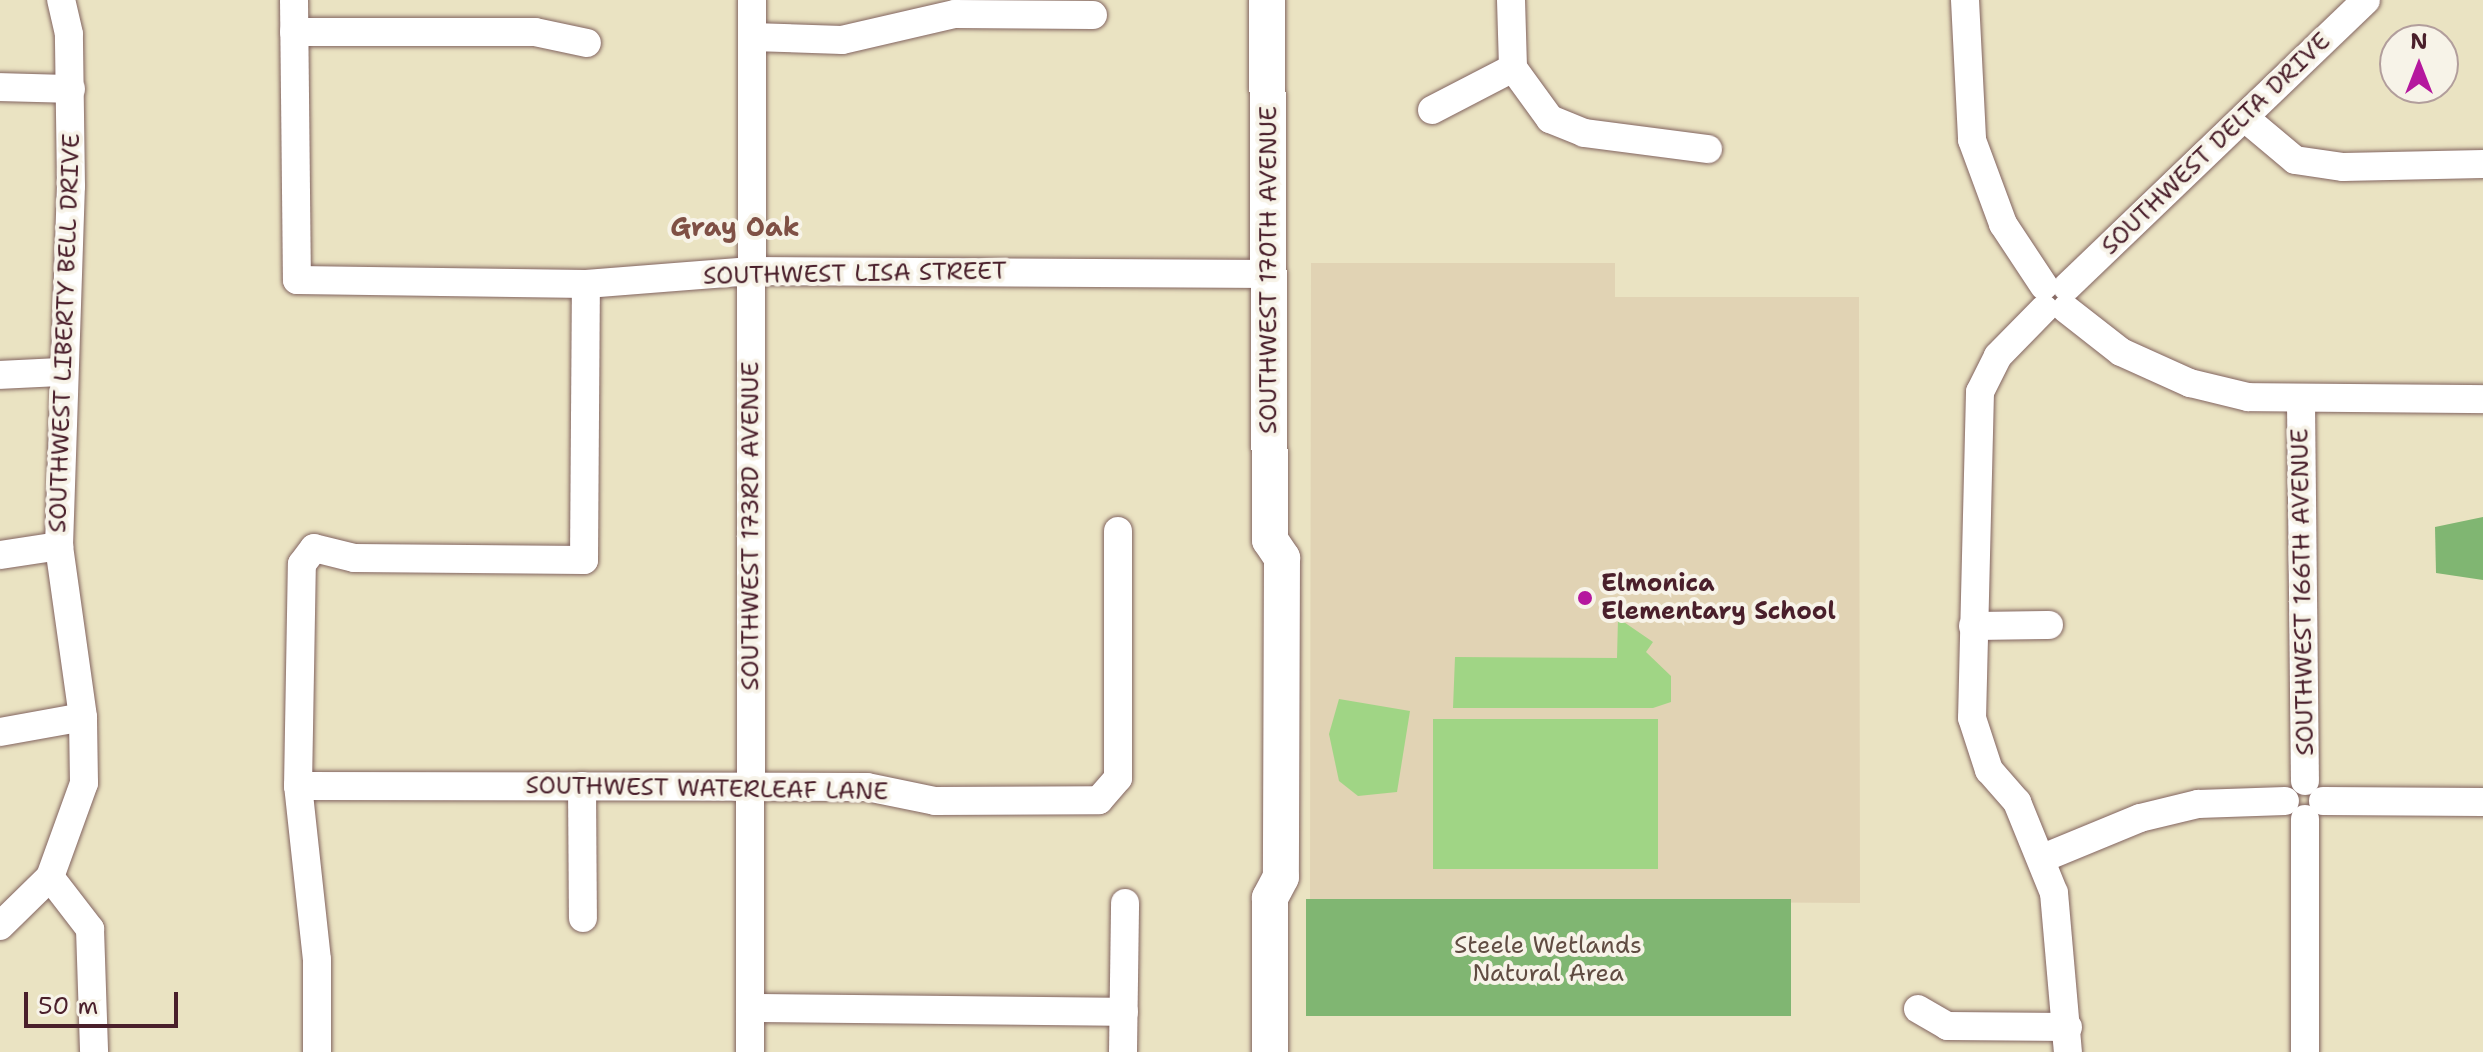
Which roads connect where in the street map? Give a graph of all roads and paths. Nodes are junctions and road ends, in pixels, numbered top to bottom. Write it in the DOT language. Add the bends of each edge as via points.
graph roads {
  1 [pos="61,0"];
  2 [pos="294,0"];
  3 [pos="752,0"];
  4 [pos="1267,0"];
  5 [pos="1511,0"];
  6 [pos="1965,0"];
  7 [pos="2366,0"];
  8 [pos="1093,15"];
  9 [pos="294,32"];
  10 [pos="752,37"];
  11 [pos="587,43"];
  12 [pos="1513,68"];
  13 [pos="0,87"];
  14 [pos="71,89"];
  15 [pos="1432,110"];
  16 [pos="2245,118"];
  17 [pos="1708,149"];
  18 [pos="2483,164"];
  19 [pos="751,271"];
  20 [pos="1270,274"];
  21 [pos="586,284"];
  22 [pos="2055,298"];
  23 [pos="61,372"];
  24 [pos="0,375"];
  25 [pos="2483,399"];
  26 [pos="2301,403"];
  27 [pos="1118,531"];
  28 [pos="59,546"];
  29 [pos="0,555"];
  30 [pos="2049,625"];
  31 [pos="1973,626"];
  32 [pos="83,717"];
  33 [pos="0,732"];
  34 [pos="298,786"];
  35 [pos="582,786"];
  36 [pos="752,786"];
  37 [pos="2304,801"];
  38 [pos="2483,802"];
  39 [pos="2043,858"];
  40 [pos="50,877"];
  41 [pos="1125,903"];
  42 [pos="583,918"];
  43 [pos="0,926"];
  44 [pos="750,1008"];
  45 [pos="1918,1009"];
  46 [pos="1124,1012"];
  47 [pos="2068,1040"];
  48 [pos="94,1052"];
  49 [pos="317,1052"];
  50 [pos="750,1052"];
  51 [pos="1123,1052"];
  52 [pos="1270,1052"];
  53 [pos="2305,1052"];
  1 -- 14 [label="street, SOUTHWEST LIBERTY BELL DRIVE"];
  2 -- 9 [label="street"];
  3 -- 10 [label="street, SOUTHWEST 173RD AVENUE"];
  4 -- 20 [label="main road, SOUTHWEST 170TH AVENUE"];
  5 -- 12 [label="street"];
  6 -- 22 [label="street" via="1972,140 2003,224"];
  7 -- 16 [label="street, SOUTHWEST DELTA DRIVE"];
  8 -- 10 [label="street" via="955,14 842,40"];
  9 -- 11 [label="street" via="535,32"];
  9 -- 21 [label="street, SOUTHWEST LISA STREET" via="297,280"];
  10 -- 19 [label="street, SOUTHWEST 173RD AVENUE"];
  12 -- 15 [label="street"];
  12 -- 17 [label="street" via="1536,107 1567,128"];
  13 -- 14 [label="street"];
  14 -- 23 [label="street, SOUTHWEST LIBERTY BELL DRIVE"];
  16 -- 18 [label="street" via="2295,160 2343,167"];
  16 -- 22 [label="street, SOUTHWEST DELTA DRIVE"];
  19 -- 20 [label="street, SOUTHWEST LISA STREET"];
  19 -- 21 [label="street, SOUTHWEST LISA STREET"];
  19 -- 36 [label="street, SOUTHWEST 173RD AVENUE"];
  20 -- 52 [label="main road, SOUTHWEST 170TH AVENUE" via="1270,540 1282,558 1281,877 1270,898"];
  21 -- 34 [label="street" via="584,560 354,558 314,548 298,588"];
  22 -- 26 [label="street" via="2121,352 2190,383"];
  22 -- 31 [label="street, SOUTHWEST DELTA DRIVE" via="1998,356 1980,392"];
  23 -- 24 [label="street"];
  23 -- 28 [label="street, SOUTHWEST LIBERTY BELL DRIVE"];
  25 -- 26 [label="street"];
  26 -- 37 [label="street, SOUTHWEST 166TH AVENUE"];
  27 -- 36 [label="street, SOUTHWEST WATERLEAF LANE" via="1118,778 1099,800 935,801 867,787"];
  28 -- 29 [label="street"];
  28 -- 32 [label="street, SOUTHWEST LIBERTY BELL DRIVE"];
  30 -- 31 [label="street"];
  31 -- 39 [label="street, SOUTHWEST DELTA DRIVE" via="1972,718 1989,770 2017,802"];
  32 -- 33 [label="street"];
  32 -- 40 [label="street, SOUTHWEST LIBERTY BELL DRIVE" via="78,812"];
  34 -- 35 [label="street, SOUTHWEST WATERLEAF LANE"];
  34 -- 49 [label="street" via="317,960"];
  35 -- 36 [label="street, SOUTHWEST WATERLEAF LANE"];
  35 -- 42 [label="street"];
  36 -- 44 [label="street, SOUTHWEST 173RD AVENUE"];
  37 -- 38 [label="street"];
  37 -- 39 [label="street" via="2198,804 2155,814"];
  37 -- 53 [label="street, SOUTHWEST 166TH AVENUE"];
  39 -- 47 [label="street, SOUTHWEST DELTA DRIVE" via="2060,921"];
  40 -- 43 [label="street, SOUTHWEST LIBERTY BELL DRIVE"];
  40 -- 48 [label="street" via="90,929"];
  41 -- 46 [label="street"];
  44 -- 46 [label="street"];
  44 -- 50 [label="street, SOUTHWEST 173RD AVENUE"];
  45 -- 47 [label="street" via="1947,1026"];
  46 -- 51 [label="street"];
}
